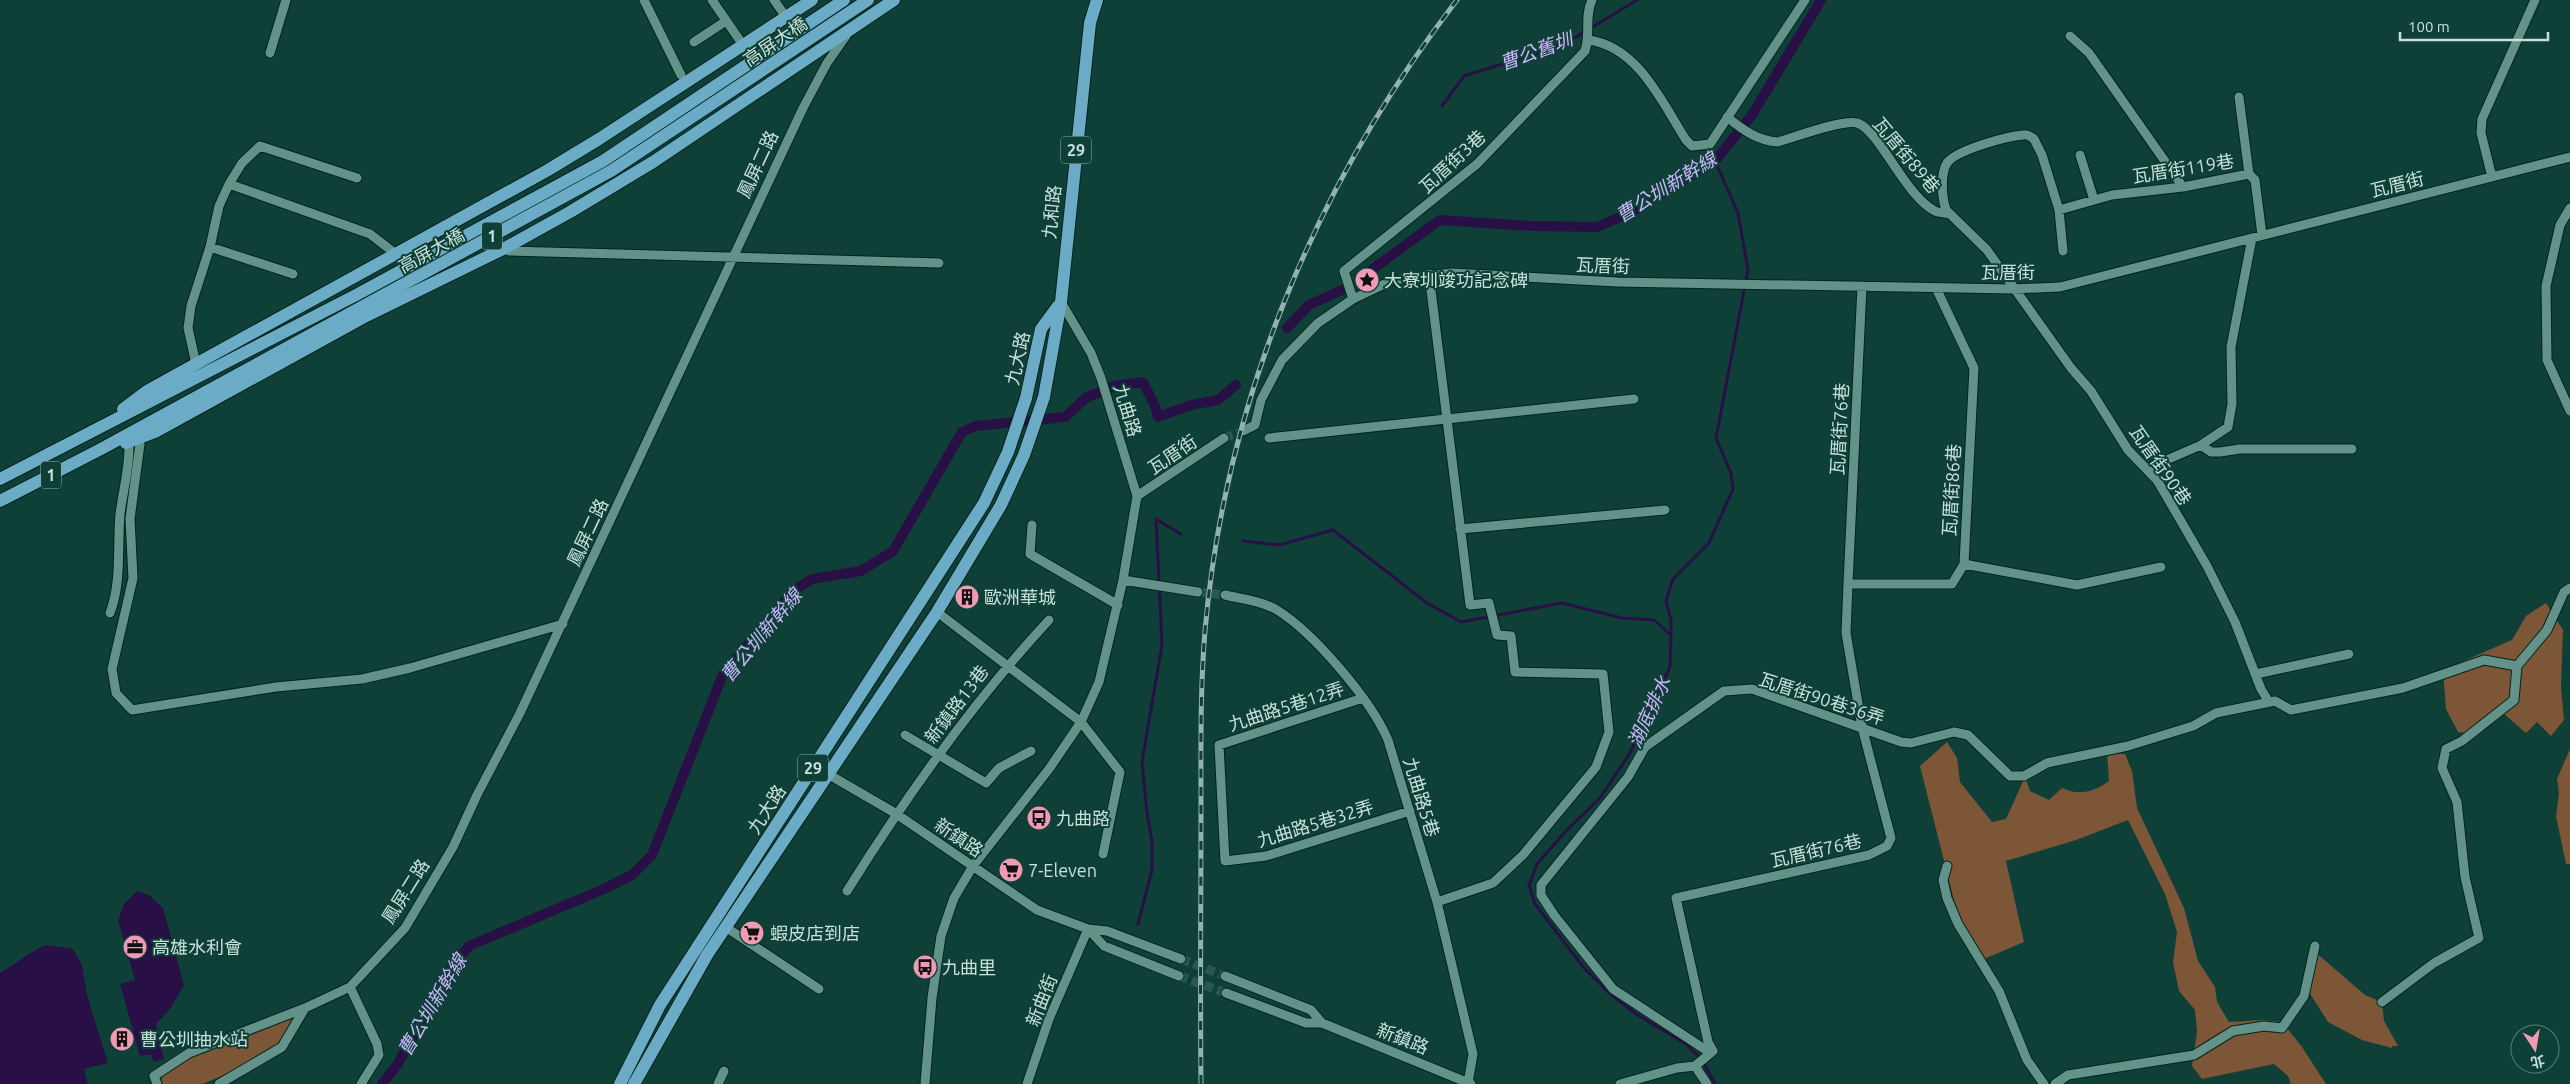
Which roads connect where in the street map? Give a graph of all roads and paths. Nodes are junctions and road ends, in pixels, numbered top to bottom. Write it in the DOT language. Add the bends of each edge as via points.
graph roads {
  1 [pos="286,0"];
  2 [pos="644,0"];
  3 [pos="712,0"];
  4 [pos="774,0"];
  5 [pos="812,0"];
  6 [pos="844,0"];
  7 [pos="868,0"];
  8 [pos="894,0"];
  9 [pos="1096,0"];
  10 [pos="1592,0"];
  11 [pos="1805,0"];
  12 [pos="2535,0"];
  13 [pos="786,17"];
  14 [pos="726,21"];
  15 [pos="850,29"];
  16 [pos="2070,36"];
  17 [pos="1589,37"];
  18 [pos="694,42"];
  19 [pos="743,45"];
  20 [pos="270,53"];
  21 [pos="681,74"];
  22 [pos="2239,97"];
  23 [pos="1730,119"];
  24 [pos="2080,154"];
  25 [pos="2570,157"];
  26 [pos="2249,174"];
  27 [pos="2492,176"];
  28 [pos="357,178"];
  29 [pos="228,184"];
  30 [pos="2183,186"];
  31 [pos="2094,200"];
  32 [pos="2570,208"];
  33 [pos="2059,210"];
  34 [pos="1950,214"];
  35 [pos="2262,236"];
  36 [pos="2252,238"];
  37 [pos="210,247"];
  38 [pos="505,248"];
  39 [pos="2063,251"];
  40 [pos="396,254"];
  41 [pos="733,255"];
  42 [pos="939,263"];
  43 [pos="293,274"];
  44 [pos="1429,274"];
  45 [pos="1862,286"];
  46 [pos="1936,288"];
  47 [pos="2013,289"];
  48 [pos="1352,299"];
  49 [pos="1061,302"];
  50 [pos="366,316"];
  51 [pos="196,364"];
  52 [pos="1634,399"];
  53 [pos="2570,411"];
  54 [pos="1447,419"];
  55 [pos="93,431"];
  56 [pos="1243,431"];
  57 [pos="1224,438"];
  58 [pos="1269,438"];
  59 [pos="135,443"];
  60 [pos="2202,445"];
  61 [pos="2352,448"];
  62 [pos="101,449"];
  63 [pos="1024,455"];
  64 [pos="2146,469"];
  65 [pos="0,480"];
  66 [pos="1137,496"];
  67 [pos="0,501"];
  68 [pos="1665,510"];
  69 [pos="1032,525"];
  70 [pos="1460,529"];
  71 [pos="1964,564"];
  72 [pos="2161,567"];
  73 [pos="1123,580"];
  74 [pos="1848,584"];
  75 [pos="2570,588"];
  76 [pos="1198,592"];
  77 [pos="1225,595"];
  78 [pos="1118,605"];
  79 [pos="936,612"];
  80 [pos="110,613"];
  81 [pos="1049,620"];
  82 [pos="563,624"];
  83 [pos="2349,654"];
  84 [pos="1007,665"];
  85 [pos="2517,666"];
  86 [pos="2256,674"];
  87 [pos="1362,698"];
  88 [pos="2269,702"];
  89 [pos="1080,722"];
  90 [pos="1862,727"];
  91 [pos="905,736"];
  92 [pos="1219,745"];
  93 [pos="1031,751"];
  94 [pos="938,755"];
  95 [pos="814,766"];
  96 [pos="828,775"];
  97 [pos="1410,811"];
  98 [pos="895,813"];
  99 [pos="1103,854"];
  100 [pos="973,866"];
  101 [pos="1947,866"];
  102 [pos="847,891"];
  103 [pos="1438,902"];
  104 [pos="727,928"];
  105 [pos="1088,929"];
  106 [pos="2315,946"];
  107 [pos="1181,959"];
  108 [pos="1179,976"];
  109 [pos="1225,976"];
  110 [pos="350,987"];
  111 [pos="819,989"];
  112 [pos="1226,993"];
  113 [pos="2382,1002"];
  114 [pos="304,1008"];
  115 [pos="1322,1022"];
  116 [pos="1709,1052"];
  117 [pos="1695,1066"];
  118 [pos="724,1072"];
  119 [pos="635,1083"];
  120 [pos="1469,1083"];
  121 [pos="157,1084"];
  122 [pos="219,1084"];
  123 [pos="361,1084"];
  124 [pos="620,1084"];
  125 [pos="718,1084"];
  126 [pos="925,1084"];
  127 [pos="1027,1084"];
  128 [pos="1620,1084"];
  129 [pos="1707,1084"];
  130 [pos="2044,1084"];
  131 [pos="2055,1084"];
  1 -- 20 [label="street"];
  2 -- 21 [label="street"];
  3 -- 14 [label="street"];
  4 -- 13 [label="street"];
  5 -- 13 [label="main road, 1"];
  6 -- 55 [label="main road, 高屏大橋 / 1" via="603,161 358,294"];
  7 -- 62 [label="main road, 高屏大橋 / 1" via="611,171"];
  8 -- 15 [label="main road, 鳳屏二路 / 1"];
  9 -- 49 [label="main road, 九和路 / 29" via="1090,23"];
  10 -- 17 [label="street" via="1586,18"];
  11 -- 23 [label="street"];
  12 -- 27 [label="street" via="2482,119 2481,133"];
  13 -- 19 [label="main road, 1"];
  14 -- 18 [label="street"];
  14 -- 19 [label="street"];
  15 -- 38 [label="main road, 鳳屏二路 / 1" via="653,162"];
  15 -- 41 [label="street, 鳳屏二路" via="803,108"];
  16 -- 30 [label="street" via="2089,53"];
  17 -- 23 [label="street" via="1605,42 1623,54 1649,80 1692,146 1710,144"];
  17 -- 48 [label="street, 瓦厝街3巷" via="1585,51 1477,164 1344,272"];
  19 -- 40 [label="main road, 1" via="599,139"];
  22 -- 26 [label="street"];
  23 -- 34 [label="street, 瓦厝街89巷" via="1761,140 1778,142 1856,122 1870,131 1910,189 1935,212"];
  24 -- 31 [label="street"];
  25 -- 27 [label="street, 瓦厝街"];
  26 -- 30 [label="street, 瓦厝街119巷"];
  26 -- 35 [label="street, 瓦厝街119巷" via="2256,180"];
  27 -- 35 [label="street, 瓦厝街"];
  28 -- 29 [label="street" via="260,146 242,163"];
  29 -- 37 [label="street" via="219,206"];
  29 -- 40 [label="street" via="370,234"];
  30 -- 31 [label="street, 瓦厝街119巷" via="2112,194"];
  31 -- 33 [label="street, 瓦厝街119巷"];
  32 -- 53 [label="street" via="2560,225 2546,286 2547,360"];
  33 -- 34 [label="street, 瓦厝街89巷" via="2038,147 2034,139 2023,135 1976,147 1947,163 1943,202"];
  33 -- 39 [label="street, 瓦厝街89巷"];
  34 -- 47 [label="street, 瓦厝街89巷" via="1987,250"];
  35 -- 36 [label="street, 瓦厝街"];
  36 -- 47 [label="street, 瓦厝街" via="2083,284"];
  36 -- 60 [label="street" via="2232,347 2231,418 2228,427"];
  37 -- 43 [label="street"];
  37 -- 51 [label="street" via="191,306 188,328"];
  38 -- 41 [label="street" via="509,251"];
  38 -- 50 [label="main road, 鳳屏二路 / 1"];
  40 -- 51 [label="main road, 高屏大橋 / 1"];
  41 -- 42 [label="street"];
  41 -- 82 [label="street, 鳳屏二路"];
  44 -- 45 [label="street, 瓦厝街" via="1617,282"];
  44 -- 48 [label="street, 瓦厝街" via="1393,280"];
  44 -- 54 [label="street"];
  45 -- 46 [label="street, 瓦厝街"];
  45 -- 74 [label="street, 瓦厝街76巷"];
  46 -- 47 [label="street, 瓦厝街"];
  46 -- 71 [label="street, 瓦厝街86巷" via="1974,368"];
  47 -- 64 [label="street, 瓦厝街90巷" via="2071,368 2092,391 2128,450"];
  48 -- 56 [label="street, 瓦厝街" via="1318,323 1282,360 1261,400 1254,425"];
  49 -- 63 [label="main road, 九和路 / 29" via="1044,397"];
  49 -- 66 [label="street, 九曲路" via="1091,353 1101,378"];
  49 -- 95 [label="main road, 九大路 / 29" via="1041,329 1026,398 1008,452 984,503"];
  50 -- 59 [label="main road, 高屏大橋 / 1"];
  51 -- 55 [label="main road, 高屏大橋 / 1" via="147,391"];
  52 -- 54 [label="street"];
  54 -- 58 [label="street"];
  54 -- 70 [label="street"];
  55 -- 65 [label="main road, 高屏大橋 / 1"];
  57 -- 66 [label="street, 瓦厝街"];
  59 -- 62 [label="main road, 高屏大橋 / 1"];
  59 -- 80 [label="street" via="120,514 117,594"];
  59 -- 82 [label="street" via="130,519 133,578 112,669 116,693 132,710 276,687 362,679"];
  60 -- 61 [label="street" via="2211,452"];
  60 -- 64 [label="street"];
  62 -- 67 [label="main road, 高屏大橋 / 1"];
  63 -- 79 [label="main road, 九大路 / 29" via="1002,505"];
  64 -- 86 [label="street, 瓦厝街90巷" via="2157,480 2207,566"];
  66 -- 73 [label="street, 九曲路"];
  68 -- 70 [label="street"];
  69 -- 78 [label="street" via="1030,554"];
  70 -- 103 [label="street" via="1470,606 1489,603 1497,635 1511,636 1516,672 1603,674 1609,732 1596,767 1524,855 1493,883"];
  71 -- 72 [label="street" via="2077,585"];
  71 -- 74 [label="street" via="1952,584"];
  73 -- 76 [label="street"];
  73 -- 78 [label="street, 九曲路"];
  74 -- 90 [label="street, 瓦厝街76巷" via="1846,633"];
  75 -- 85 [label="street" via="2564,592 2547,630"];
  77 -- 87 [label="street, 九曲路5巷" via="1276,610 1311,638"];
  78 -- 89 [label="street, 九曲路" via="1099,682"];
  79 -- 84 [label="street"];
  79 -- 96 [label="main road, 九大路 / 29"];
  81 -- 84 [label="street, 新鎮路13巷"];
  82 -- 110 [label="street, 鳳屏二路" via="453,847 405,928"];
  83 -- 86 [label="street"];
  84 -- 89 [label="street"];
  84 -- 94 [label="street, 新鎮路13巷"];
  85 -- 88 [label="street" via="2484,660 2403,688 2291,710 2279,702"];
  85 -- 113 [label="street" via="2514,700 2462,741 2446,749 2442,768 2457,802 2465,877 2479,938 2434,963"];
  86 -- 88 [label="street, 瓦厝街90巷"];
  87 -- 92 [label="street, 九曲路5巷12弄"];
  87 -- 97 [label="street, 九曲路5巷" via="1380,722 1388,740"];
  88 -- 90 [label="street, 瓦厝街90巷36弄" via="2216,713 2192,726 2128,746 2047,763 2024,776 2010,776 1968,734 1954,732 1901,742"];
  89 -- 99 [label="street" via="1120,772"];
  89 -- 100 [label="street, 九曲路" via="1049,769"];
  90 -- 116 [label="street, 瓦厝街76巷" via="1891,838 1887,846 1869,856 1676,898 1708,1042 1713,1051"];
  90 -- 116 [label="street, 瓦厝街90巷36弄" via="1752,689 1724,691 1645,747 1628,777 1541,884 1541,895 1554,915 1612,989"];
  91 -- 94 [label="street"];
  92 -- 97 [label="street, 九曲路5巷32弄" via="1225,861 1266,856"];
  93 -- 94 [label="street" via="999,768 986,783"];
  94 -- 98 [label="street, 新鎮路13巷"];
  95 -- 96 [label="street, 新鎮路"];
  95 -- 124 [label="main road, 九大路 / 29" via="660,1005"];
  96 -- 98 [label="street, 新鎮路"];
  96 -- 104 [label="main road, 九大路 / 29"];
  97 -- 103 [label="street, 九曲路5巷"];
  98 -- 100 [label="street, 新鎮路"];
  98 -- 102 [label="street, 新鎮路13巷"];
  100 -- 105 [label="street, 新鎮路" via="1037,910"];
  100 -- 126 [label="street, 九曲路" via="954,898 941,936"];
  101 -- 130 [label="street" via="1943,880 1958,924 1999,991 2027,1060"];
  103 -- 120 [label="street, 九曲路5巷" via="1474,1054"];
  104 -- 111 [label="street"];
  104 -- 119 [label="main road, 九大路 / 29" via="706,955"];
  105 -- 107 [label="street, 新鎮路" via="1107,931"];
  105 -- 108 [label="street, 新鎮路" via="1104,946"];
  105 -- 127 [label="street, 新曲街" via="1049,1019"];
  106 -- 131 [label="street" via="2304,996 2282,1028 2264,1026 2233,1031 2194,1055 2068,1075"];
  109 -- 115 [label="street, 新鎮路" via="1312,1010"];
  110 -- 114 [label="street, 鳳屏二路"];
  110 -- 123 [label="street" via="379,1054"];
  112 -- 115 [label="street, 新鎮路" via="1306,1023"];
  114 -- 121 [label="street, 鳳屏二路" via="189,1053 154,1076"];
  114 -- 122 [label="street" via="282,1047"];
  115 -- 120 [label="street, 新鎮路"];
  116 -- 117 [label="street"];
  117 -- 128 [label="street"];
  117 -- 129 [label="street"];
  118 -- 125 [label="street"];
}
